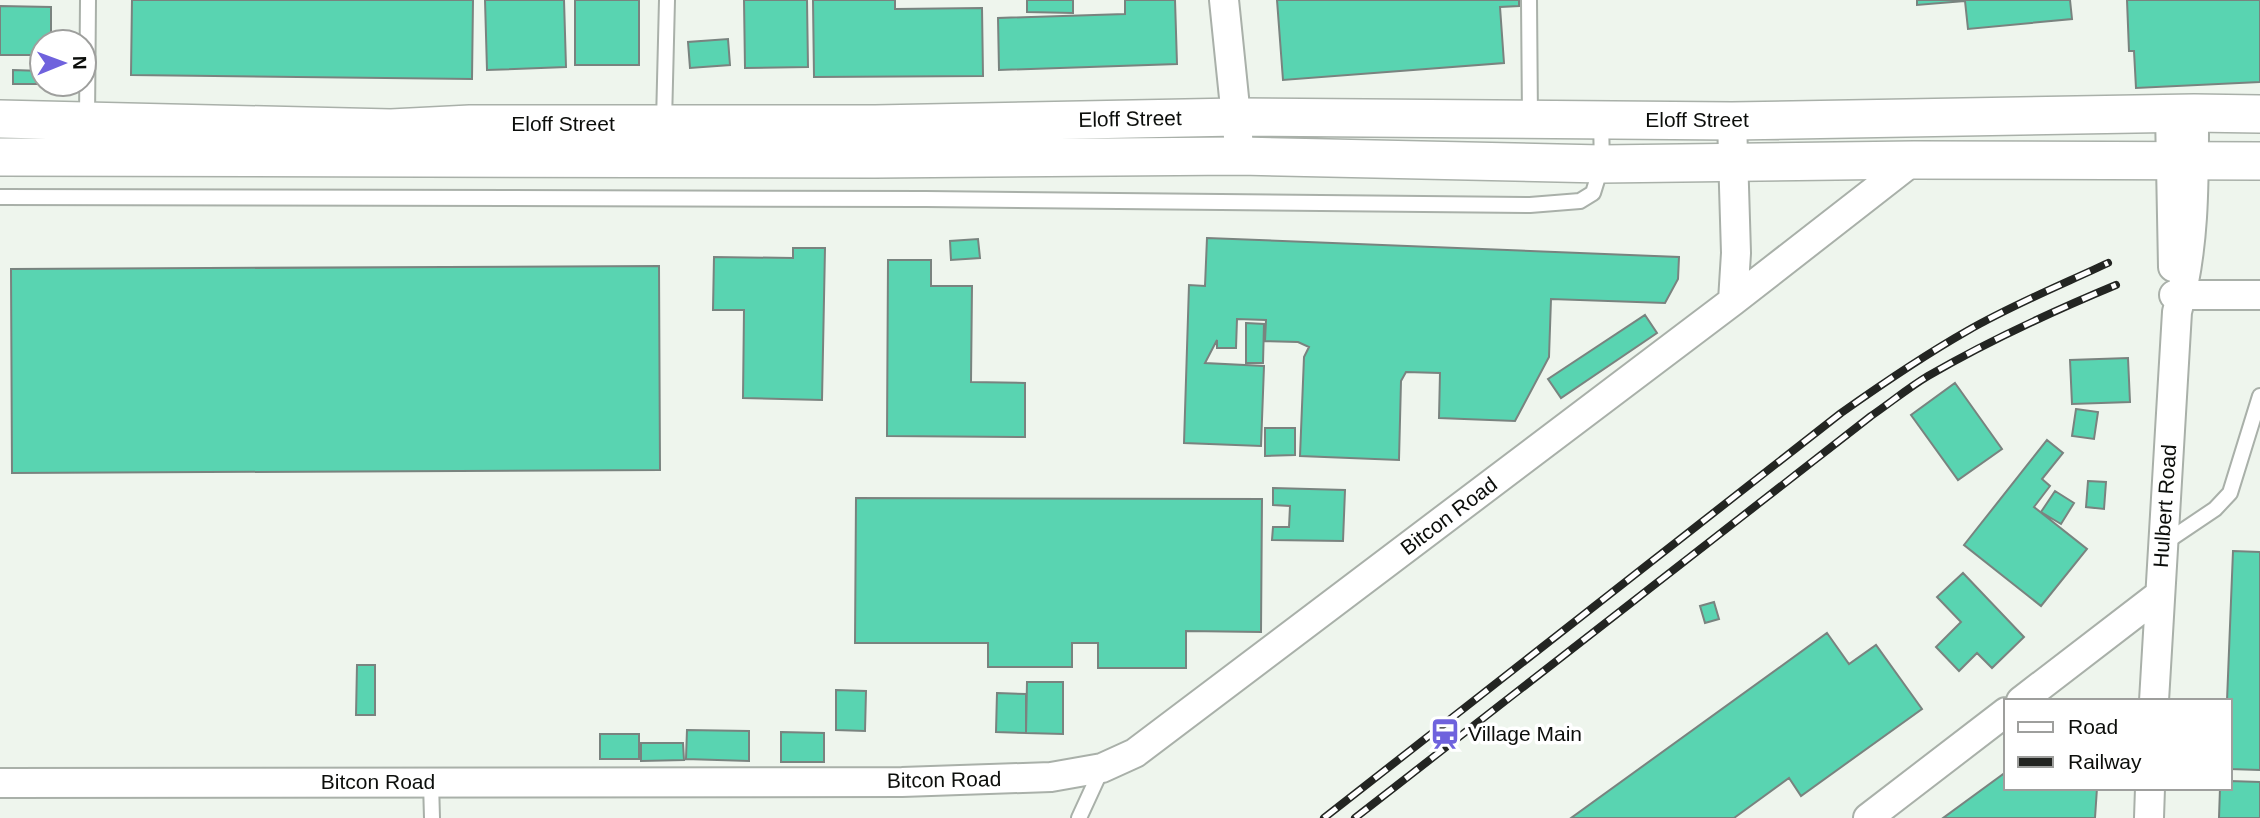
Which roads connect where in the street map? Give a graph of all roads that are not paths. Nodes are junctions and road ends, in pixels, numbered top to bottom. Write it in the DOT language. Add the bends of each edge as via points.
graph roads {
  1 [pos="88,0"];
  2 [pos="667,0"];
  3 [pos="1224,0"];
  4 [pos="1529,0"];
  5 [pos="2182,113"];
  6 [pos="2260,114"];
  7 [pos="1237,117"];
  8 [pos="0,119"];
  9 [pos="73,120"];
  10 [pos="1530,120"];
  11 [pos="1601,121"];
  12 [pos="1732,121"];
  13 [pos="664,124"];
  14 [pos="470,141"];
  15 [pos="1240,156"];
  16 [pos="0,157"];
  17 [pos="60,157"];
  18 [pos="1914,160"];
  19 [pos="2183,161"];
  20 [pos="2260,161"];
  21 [pos="1732,163"];
  22 [pos="1602,164"];
  23 [pos="0,197"];
  24 [pos="2260,295"];
  25 [pos="1733,301"];
  26 [pos="2178,301"];
  27 [pos="2260,396"];
  28 [pos="2162,544"];
  29 [pos="2159,595"];
  30 [pos="2024,699"];
  31 [pos="2154,699"];
  32 [pos="2004,714"];
  33 [pos="1102,768"];
  34 [pos="431,782"];
  35 [pos="0,783"];
  36 [pos="2150,790"];
  37 [pos="432,818"];
  38 [pos="1079,818"];
  39 [pos="1868,818"];
  40 [pos="2148,818"];
  1 -- 9 [label="lane"];
  2 -- 13 [label="lane"];
  3 -- 7 [label="street"];
  4 -- 10 [label="lane"];
  5 -- 6 [label="street, Eloff Street"];
  5 -- 12 [label="street, Eloff Street"];
  5 -- 19 [label="street, Hulbert Road"];
  7 -- 10 [label="street, Eloff Street"];
  7 -- 13 [label="street, Eloff Street"];
  7 -- 15 [label="street"];
  8 -- 9 [label="street, Eloff Street"];
  9 -- 14 [label="street, Eloff Street" via="391,128"];
  9 -- 17 [label="street"];
  10 -- 11 [label="street, Eloff Street"];
  11 -- 12 [label="street, Eloff Street"];
  11 -- 22 [label="lane"];
  12 -- 21 [label="street"];
  13 -- 14 [label="street, Eloff Street"];
  14 -- 15 [label="street, Eloff Street" via="875,159"];
  14 -- 17 [label="street, Eloff Street"];
  15 -- 22 [label="street, Eloff Street"];
  16 -- 17 [label="street, Eloff Street"];
  18 -- 19 [label="street, Eloff Street"];
  18 -- 21 [label="street, Eloff Street"];
  18 -- 25 [label="street, Bitcon Road"];
  19 -- 20 [label="street, Eloff Street"];
  19 -- 26 [label="street, Hulbert Road" via="2192,225"];
  21 -- 22 [label="street, Eloff Street"];
  21 -- 25 [label="street"];
  22 -- 23 [label="lane" via="1590,196 1530,205"];
  24 -- 26 [label="street"];
  25 -- 33 [label="street, Bitcon Road" via="1135,753"];
  26 -- 28 [label="street, Hulbert Road"];
  27 -- 28 [label="lane" via="2230,493 2215,509"];
  28 -- 29 [label="street, Hulbert Road"];
  29 -- 30 [label="street"];
  29 -- 31 [label="street, Hulbert Road"];
  32 -- 39 [label="street"];
  33 -- 34 [label="street, Bitcon Road" via="1051,777 902,782"];
  33 -- 38 [label="lane"];
  34 -- 35 [label="street, Bitcon Road"];
  34 -- 37 [label="lane"];
  36 -- 40 [label="street"];
}
